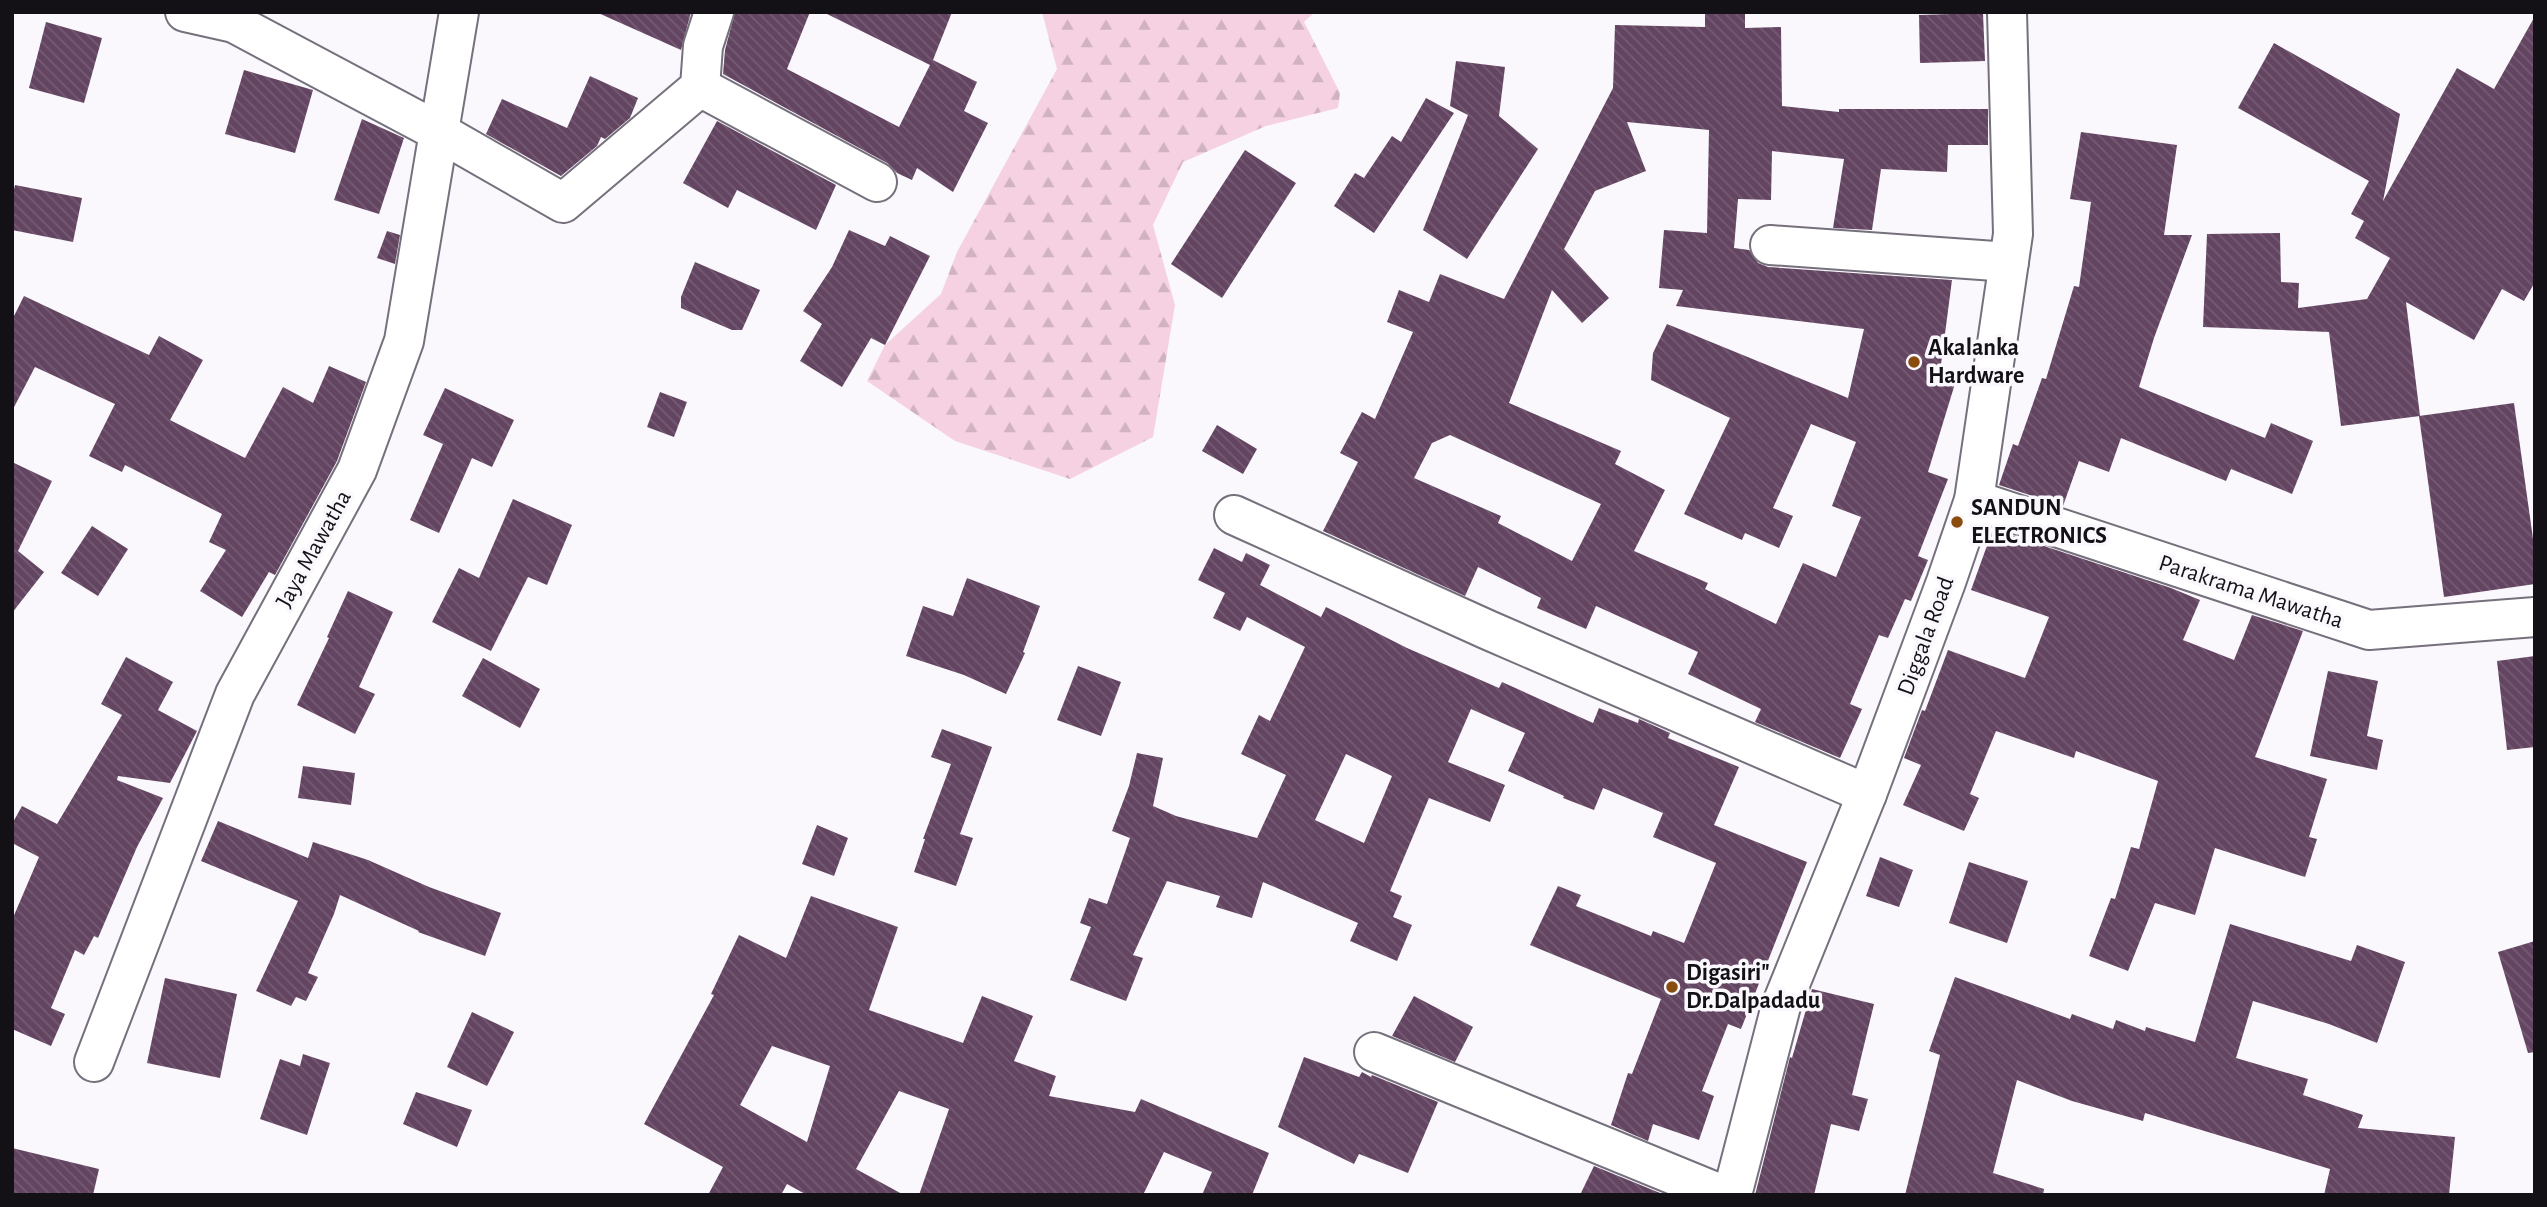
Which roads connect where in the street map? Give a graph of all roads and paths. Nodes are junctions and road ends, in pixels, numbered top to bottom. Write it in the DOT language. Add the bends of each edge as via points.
graph roads {
  1 [pos="185,12"];
  2 [pos="458,12"];
  3 [pos="714,12"];
  4 [pos="2007,12"];
  5 [pos="700,87"];
  6 [pos="439,132"];
  7 [pos="877,182"];
  8 [pos="1770,245"];
  9 [pos="2009,262"];
  10 [pos="1974,500"];
  11 [pos="1234,515"];
  12 [pos="2535,617"];
  13 [pos="1867,793"];
  14 [pos="1374,1052"];
  15 [pos="94,1062"];
  16 [pos="1723,1195"];
  17 [pos="1732,1195"];
  1 -- 6 [label="street" via="234,23"];
  2 -- 6 [label="street, Jaya Mawatha"];
  3 -- 5 [label="street" via="703,46"];
  4 -- 9 [label="street, Diggala Road" via="2013,234"];
  5 -- 6 [label="street" via="563,203"];
  5 -- 7 [label="street"];
  6 -- 15 [label="street, Jaya Mawatha" via="404,341 366,444 235,694"];
  8 -- 9 [label="street"];
  9 -- 10 [label="street, Diggala Road"];
  10 -- 12 [label="street, Parakrama Mawatha" via="2369,631"];
  10 -- 13 [label="street, Diggala Road"];
  11 -- 13 [label="street"];
  13 -- 17 [label="street, Diggala Road" via="1781,1006"];
  14 -- 16 [label="street"];
}
